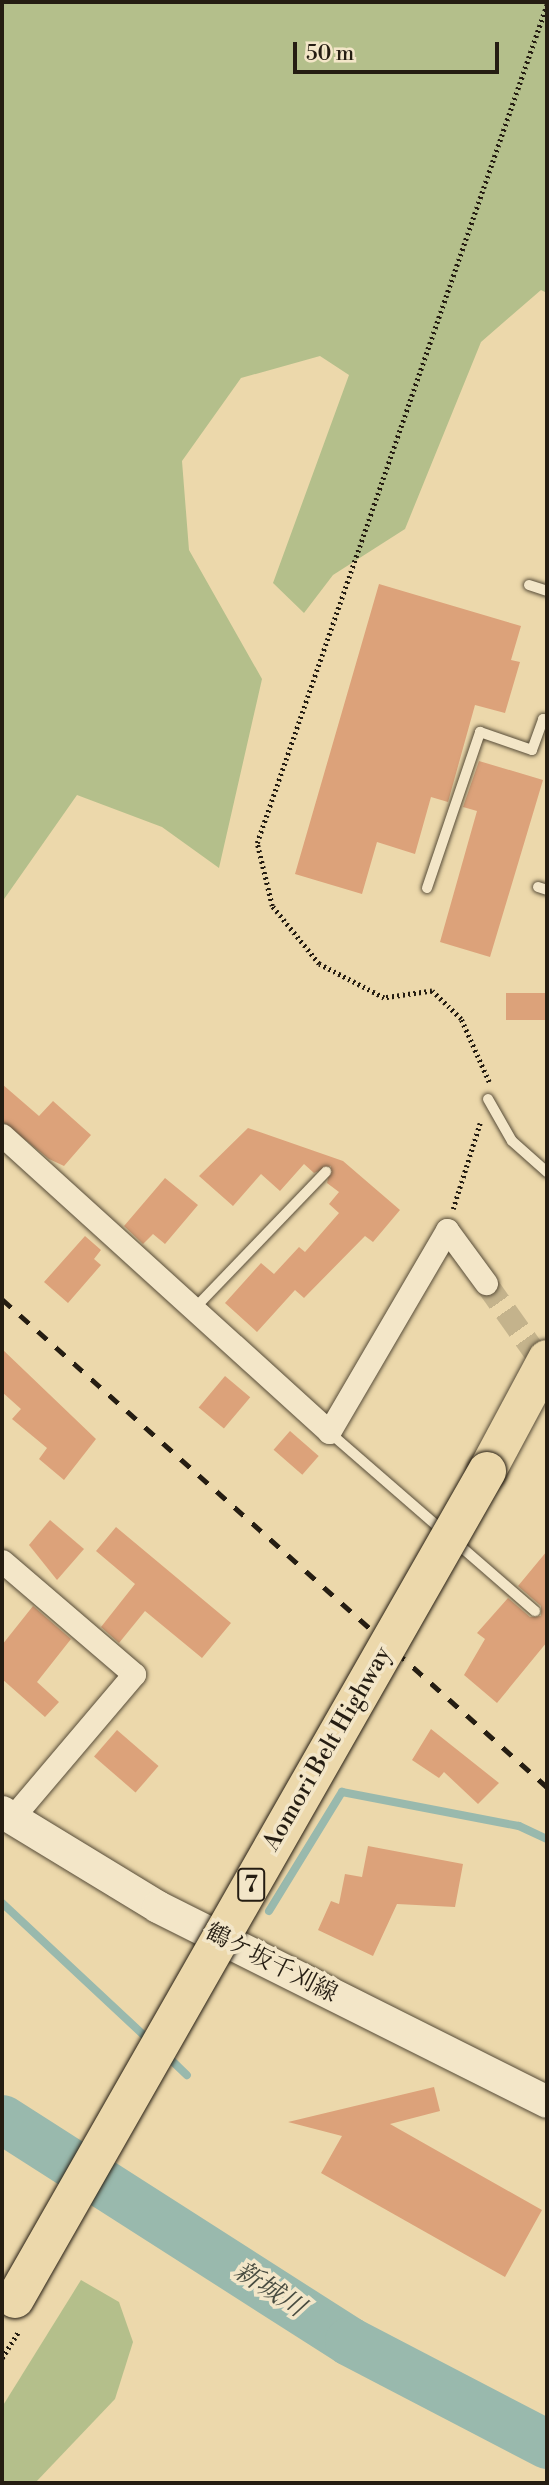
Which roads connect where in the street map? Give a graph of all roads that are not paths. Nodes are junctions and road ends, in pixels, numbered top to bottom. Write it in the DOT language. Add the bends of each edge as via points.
graph roads {
  1 [pos="529,585"];
  2 [pos="547,591"];
  3 [pos="547,720"];
  4 [pos="427,888"];
  5 [pos="488,1099"];
  6 [pos="2,1135"];
  7 [pos="326,1172"];
  8 [pos="547,1172"];
  9 [pos="486,1283"];
  10 [pos="192,1310"];
  11 [pos="547,1359"];
  12 [pos="329,1432"];
  13 [pos="2,1561"];
  14 [pos="535,1611"];
  15 [pos="6,1816"];
  16 [pos="547,2102"];
  17 [pos="8,2310"];
  1 -- 2 [label="lane"];
  3 -- 4 [label="lane" via="542,719 532,750 481,732"];
  5 -- 8 [label="lane" via="512,1141"];
  6 -- 10 [label="street"];
  7 -- 10 [label="lane"];
  9 -- 12 [label="street" via="447,1230"];
  10 -- 12 [label="street"];
  11 -- 17 [label="highway, Aomori Belt Highway / 7, bridge"];
  12 -- 14 [label="lane"];
  13 -- 15 [label="street" via="134,1674"];
  15 -- 16 [label="main road, 鶴ケ坂千刈線" via="158,1908"];
}
